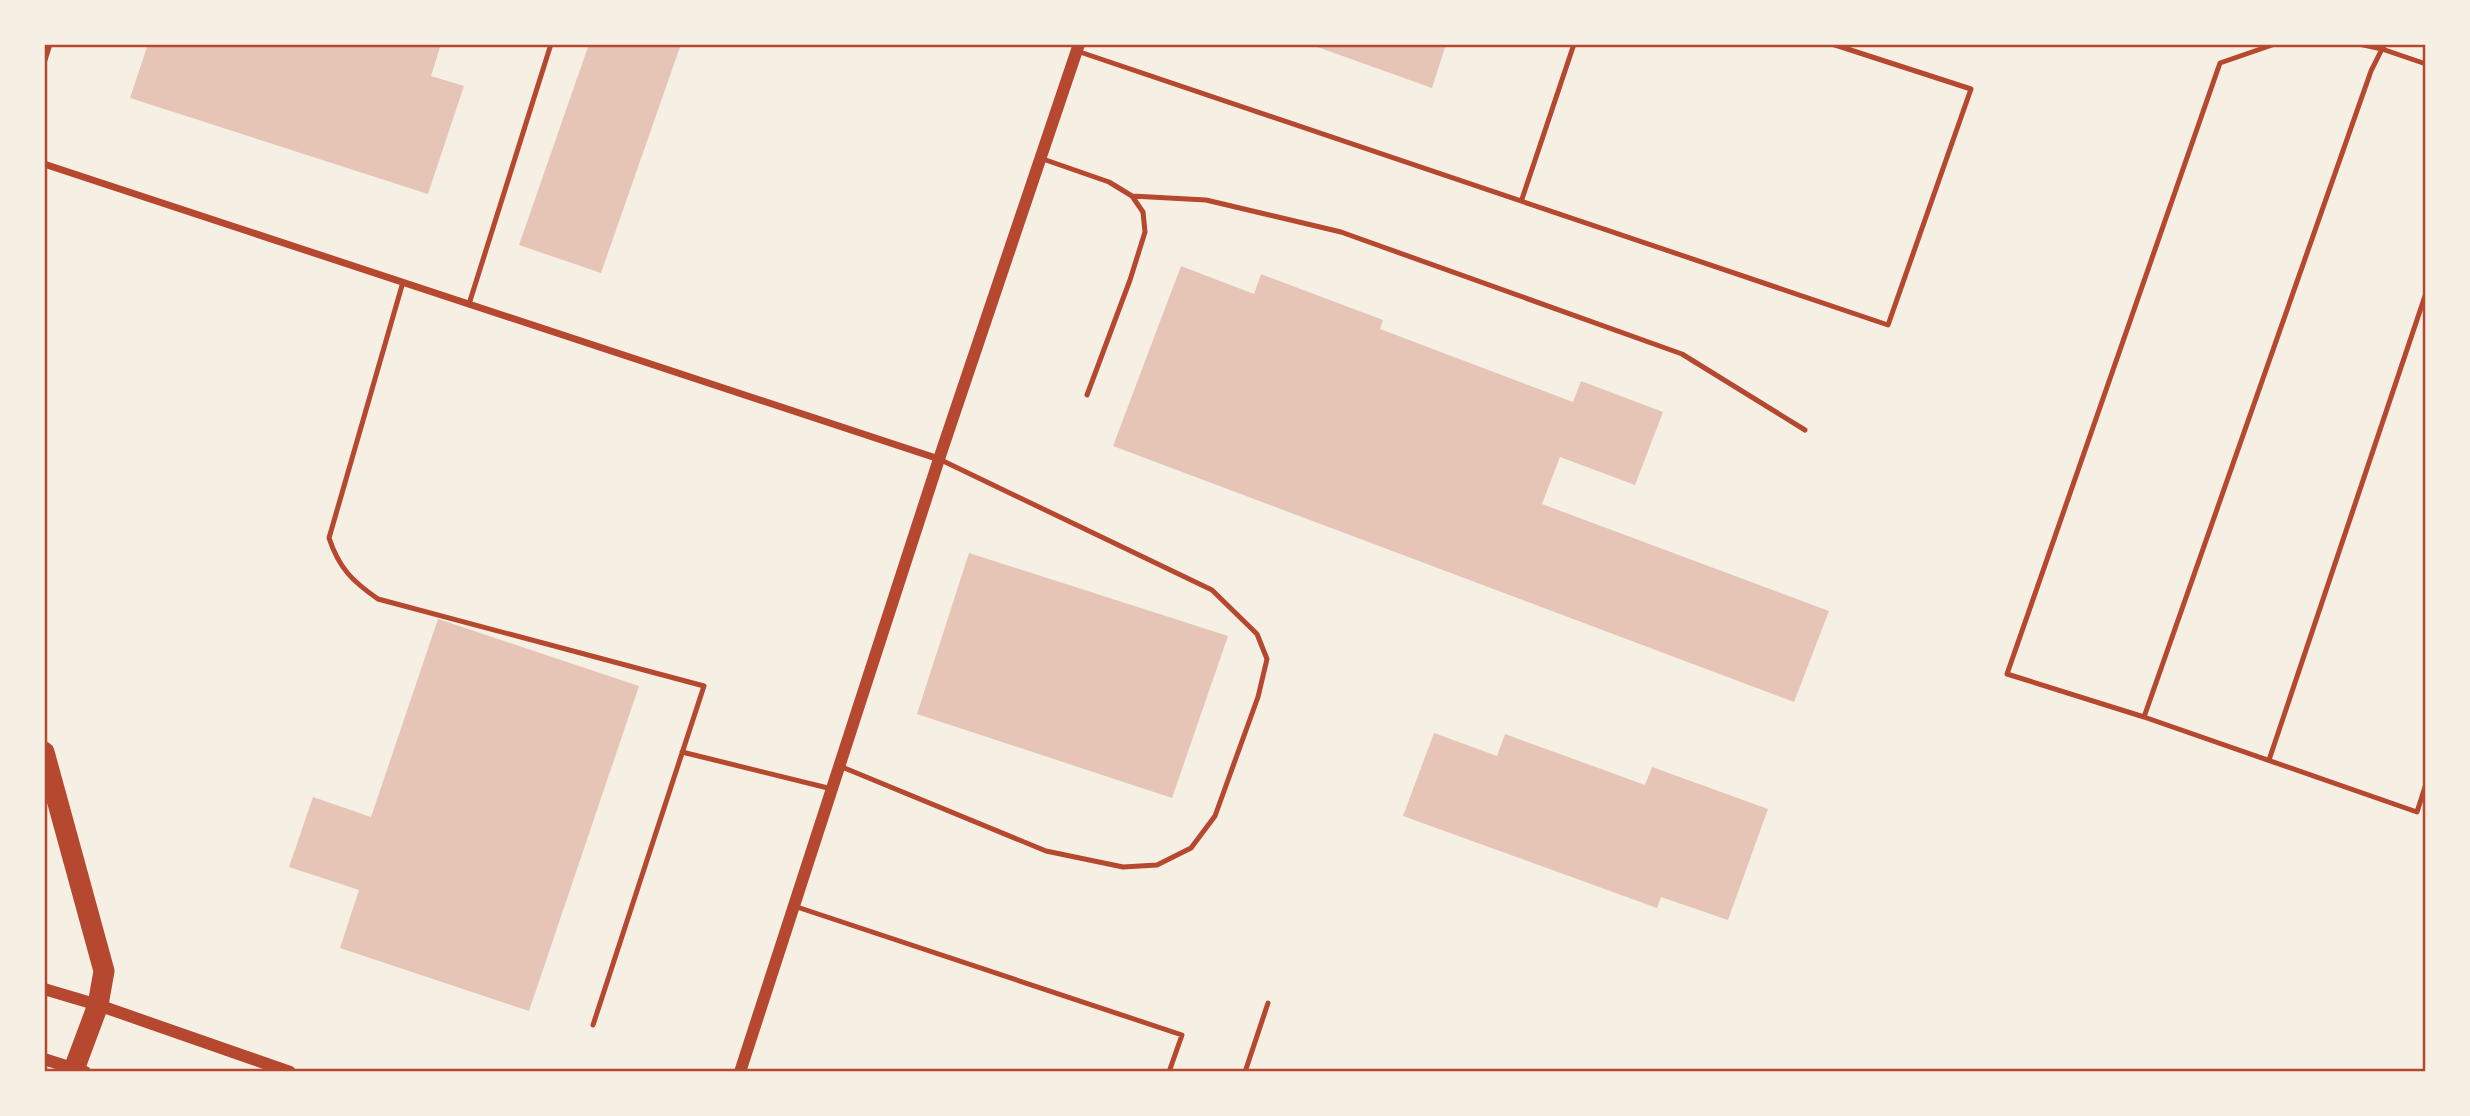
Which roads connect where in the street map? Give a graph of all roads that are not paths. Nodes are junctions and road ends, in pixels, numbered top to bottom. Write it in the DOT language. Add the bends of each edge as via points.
graph roads {
  1 [pos="49,44"];
  2 [pos="551,44"];
  3 [pos="1574,44"];
  4 [pos="1832,44"];
  5 [pos="2275,44"];
  6 [pos="2359,44"];
  7 [pos="2384,46"];
  8 [pos="1078,47"];
  9 [pos="44,60"];
  10 [pos="2426,64"];
  11 [pos="1041,158"];
  12 [pos="44,164"];
  13 [pos="1132,196"];
  14 [pos="1522,200"];
  15 [pos="403,282"];
  16 [pos="2426,293"];
  17 [pos="470,304"];
  18 [pos="1087,395"];
  19 [pos="1805,430"];
  20 [pos="939,459"];
  21 [pos="2144,717"];
  22 [pos="44,752"];
  23 [pos="682,752"];
  24 [pos="2269,760"];
  25 [pos="840,766"];
  26 [pos="2426,784"];
  27 [pos="832,789"];
  28 [pos="2417,811"];
  29 [pos="2426,815"];
  30 [pos="794,906"];
  31 [pos="44,989"];
  32 [pos="1268,1003"];
  33 [pos="98,1005"];
  34 [pos="593,1024"];
  35 [pos="44,1059"];
  36 [pos="77,1071"];
  37 [pos="290,1072"];
  38 [pos="740,1072"];
  39 [pos="1169,1072"];
  40 [pos="1245,1072"];
  1 -- 9 [label="street"];
  2 -- 17 [label="lane"];
  3 -- 14 [label="lane"];
  4 -- 14 [label="lane" via="1971,89 1888,324"];
  5 -- 21 [label="lane" via="2220,63 2007,674"];
  6 -- 7 [label="lane"];
  7 -- 10 [label="lane"];
  7 -- 21 [label="lane" via="2371,71"];
  8 -- 11 [label="street"];
  8 -- 14 [label="lane"];
  11 -- 13 [label="lane" via="1109,182"];
  11 -- 20 [label="street"];
  12 -- 15 [label="street"];
  13 -- 18 [label="lane" via="1143,212 1145,232"];
  13 -- 19 [label="lane" via="1206,200 1341,232 1682,354"];
  15 -- 17 [label="street"];
  15 -- 23 [label="lane" via="329,538 335,558 355,583 378,598 704,686"];
  16 -- 24 [label="lane"];
  17 -- 20 [label="street"];
  20 -- 25 [label="street"];
  20 -- 25 [label="lane" via="1212,590 1257,634 1267,659 1258,697 1215,816 1191,848 1157,865 1123,867 1046,851"];
  21 -- 24 [label="lane"];
  22 -- 33 [label="highway" via="104,971"];
  23 -- 27 [label="lane"];
  23 -- 34 [label="lane"];
  24 -- 28 [label="lane"];
  25 -- 27 [label="street"];
  26 -- 28 [label="lane"];
  27 -- 30 [label="street"];
  28 -- 29 [label="lane"];
  30 -- 38 [label="street"];
  30 -- 39 [label="lane" via="1182,1035"];
  31 -- 33 [label="street"];
  32 -- 40 [label="lane"];
  33 -- 36 [label="highway"];
  33 -- 37 [label="street"];
  35 -- 36 [label="street"];
}
